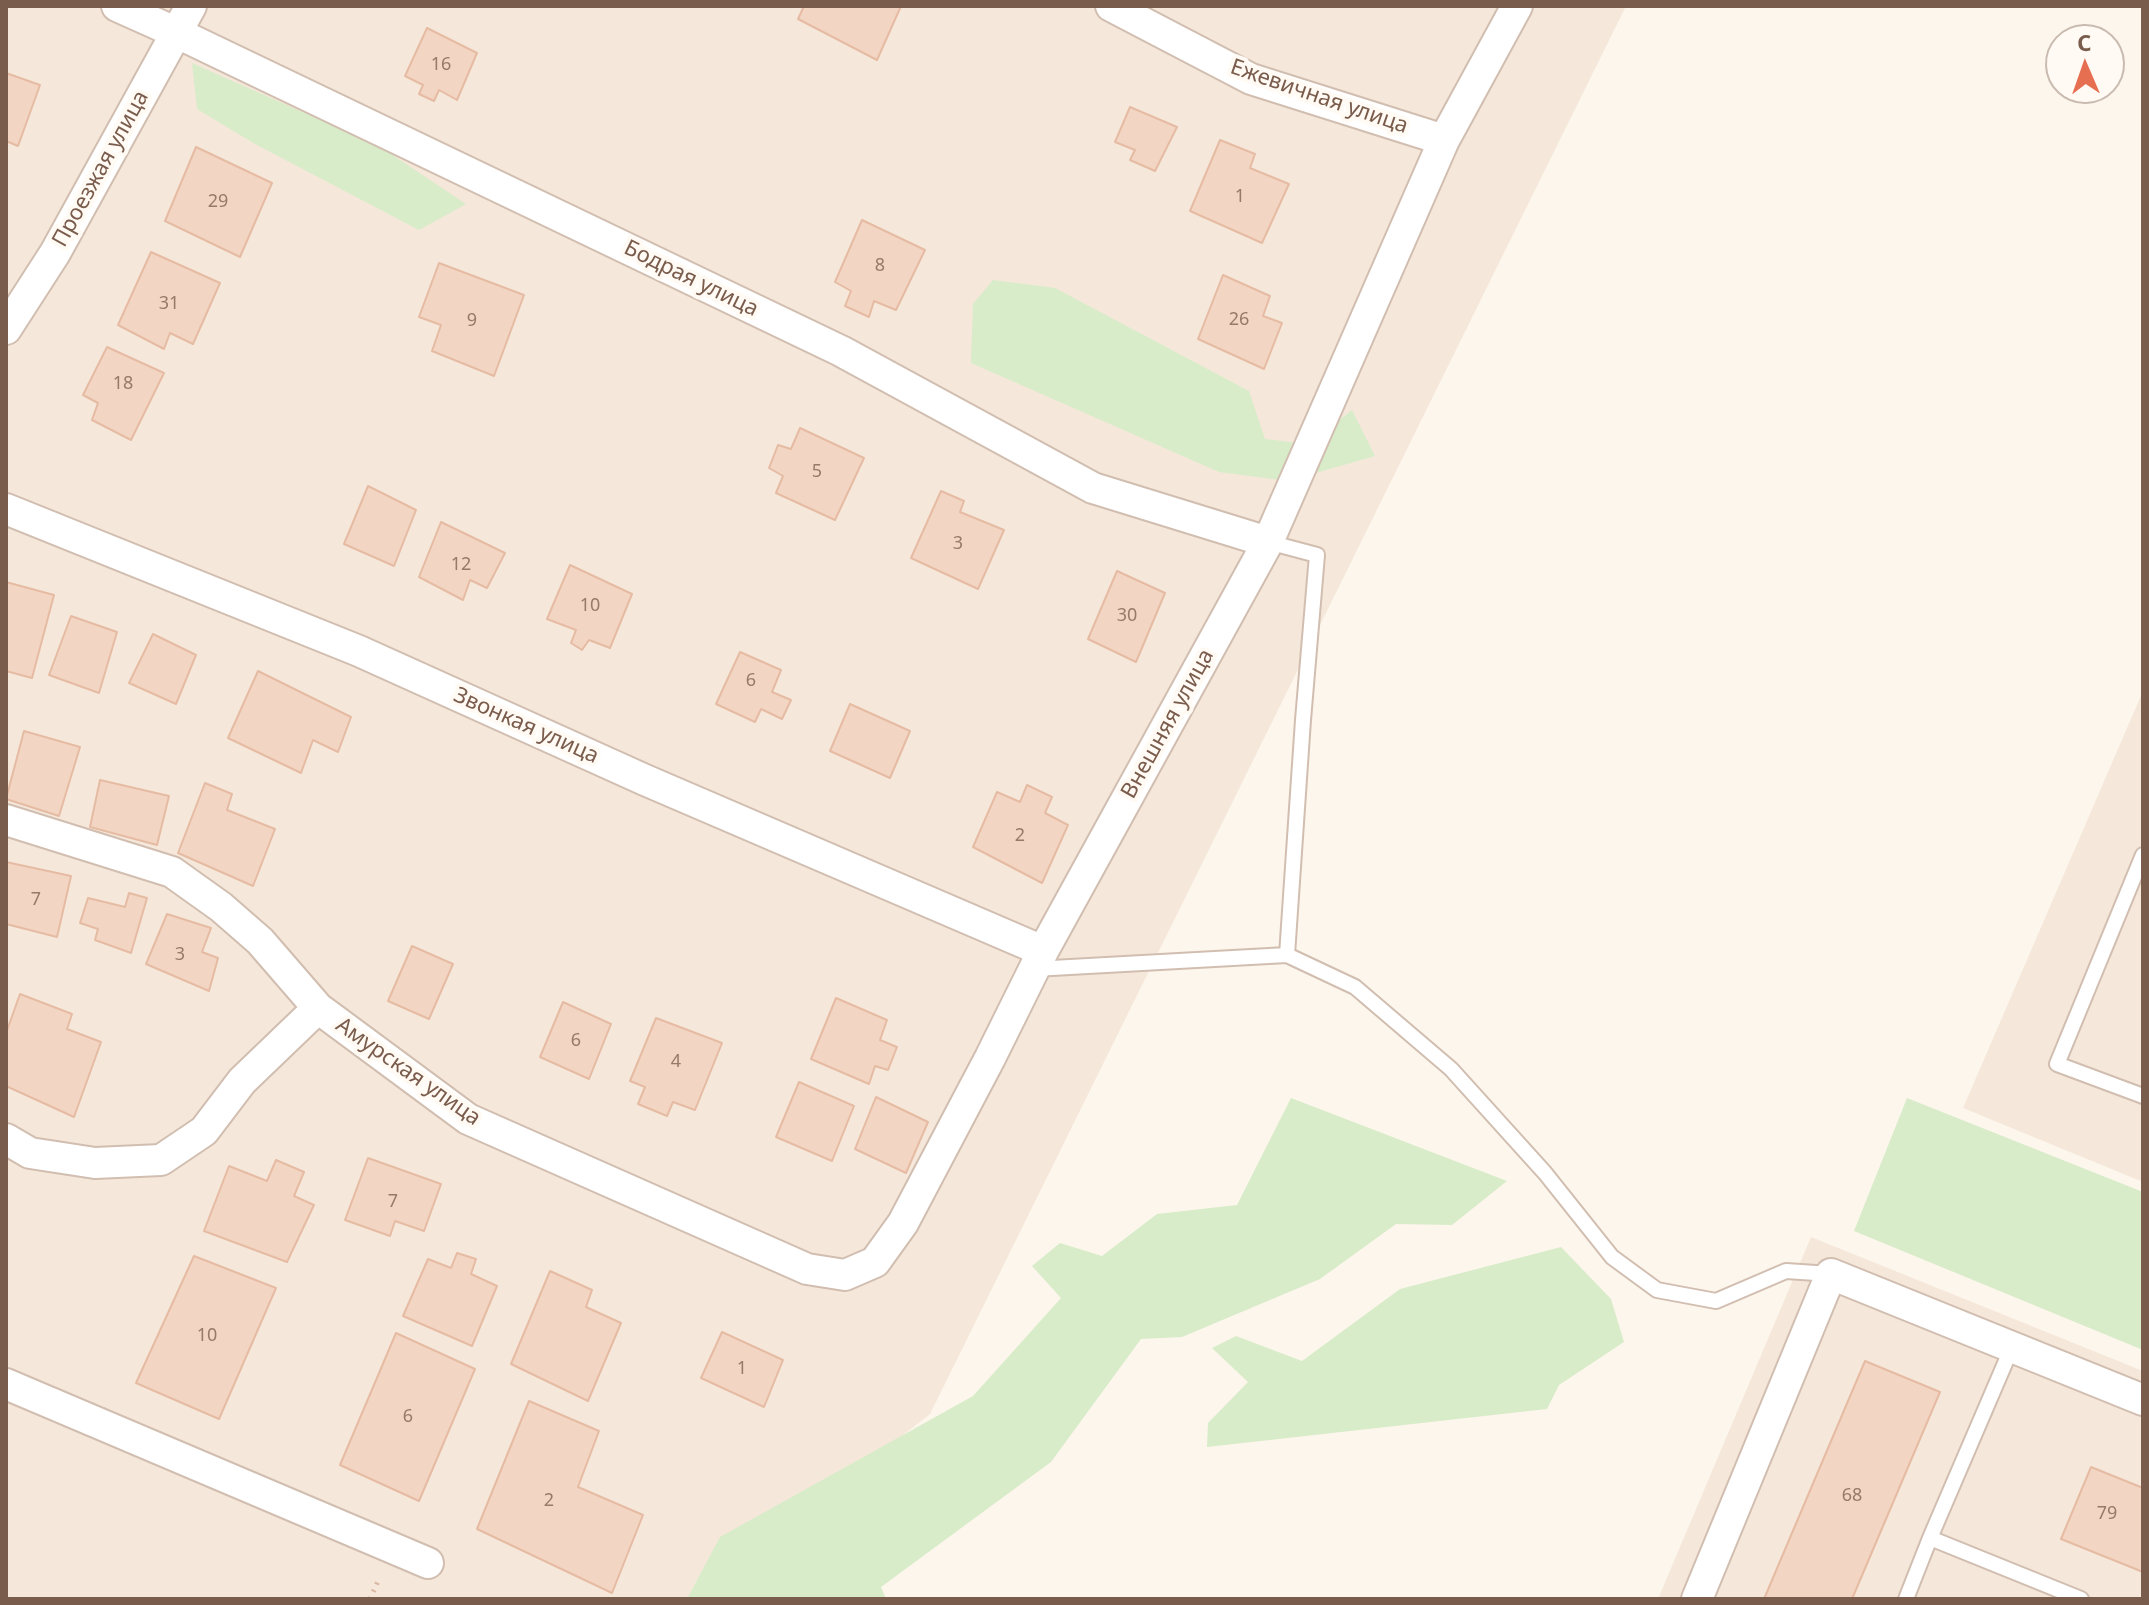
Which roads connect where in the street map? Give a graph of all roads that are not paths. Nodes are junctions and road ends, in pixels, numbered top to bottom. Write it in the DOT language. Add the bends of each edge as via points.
graph roads {
  1 [pos="117,6"];
  2 [pos="191,6"];
  3 [pos="1111,6"];
  4 [pos="1517,6"];
  5 [pos="175,32"];
  6 [pos="1444,140"];
  7 [pos="6,329"];
  8 [pos="6,509"];
  9 [pos="1268,542"];
  10 [pos="6,820"];
  11 [pos="2143,855"];
  12 [pos="1287,955"];
  13 [pos="1038,960"];
  14 [pos="318,1008"];
  15 [pos="2143,1096"];
  16 [pos="6,1139"];
  17 [pos="1831,1274"];
  18 [pos="845,1275"];
  19 [pos="2012,1347"];
  20 [pos="6,1384"];
  21 [pos="2143,1400"];
  22 [pos="1930,1538"];
  23 [pos="428,1563"];
  24 [pos="1697,1599"];
  25 [pos="1906,1599"];
  26 [pos="2081,1599"];
  1 -- 5 [label="street, Бодрая улица"];
  2 -- 5 [label="street, Проезжая улица"];
  3 -- 6 [label="street, Ежевичная улица" via="1251,79"];
  4 -- 6 [label="street, Внешняя улица"];
  5 -- 7 [label="street, Проезжая улица" via="55,253"];
  5 -- 9 [label="street, Бодрая улица" via="841,351 1093,488"];
  6 -- 9 [label="street, Внешняя улица"];
  8 -- 13 [label="street, Звонкая улица" via="359,651"];
  9 -- 12 [label="lane" via="1317,555"];
  9 -- 13 [label="street, Внешняя улица"];
  10 -- 14 [label="street, Амурская улица" via="172,872 260,941"];
  11 -- 15 [label="lane" via="2057,1064"];
  12 -- 13 [label="lane"];
  12 -- 17 [label="lane" via="1355,987 1451,1069 1612,1257 1657,1290 1716,1301 1786,1271"];
  13 -- 18 [label="street, Внешняя улица" via="903,1223 875,1262"];
  14 -- 16 [label="street" via="242,1081 204,1131 161,1160 95,1163 30,1153"];
  14 -- 18 [label="street, Амурская улица" via="468,1119 807,1269"];
  17 -- 19 [label="street"];
  17 -- 24 [label="street"];
  19 -- 21 [label="street"];
  19 -- 22 [label="lane"];
  20 -- 23 [label="street"];
  22 -- 25 [label="lane"];
  22 -- 26 [label="lane"];
}
